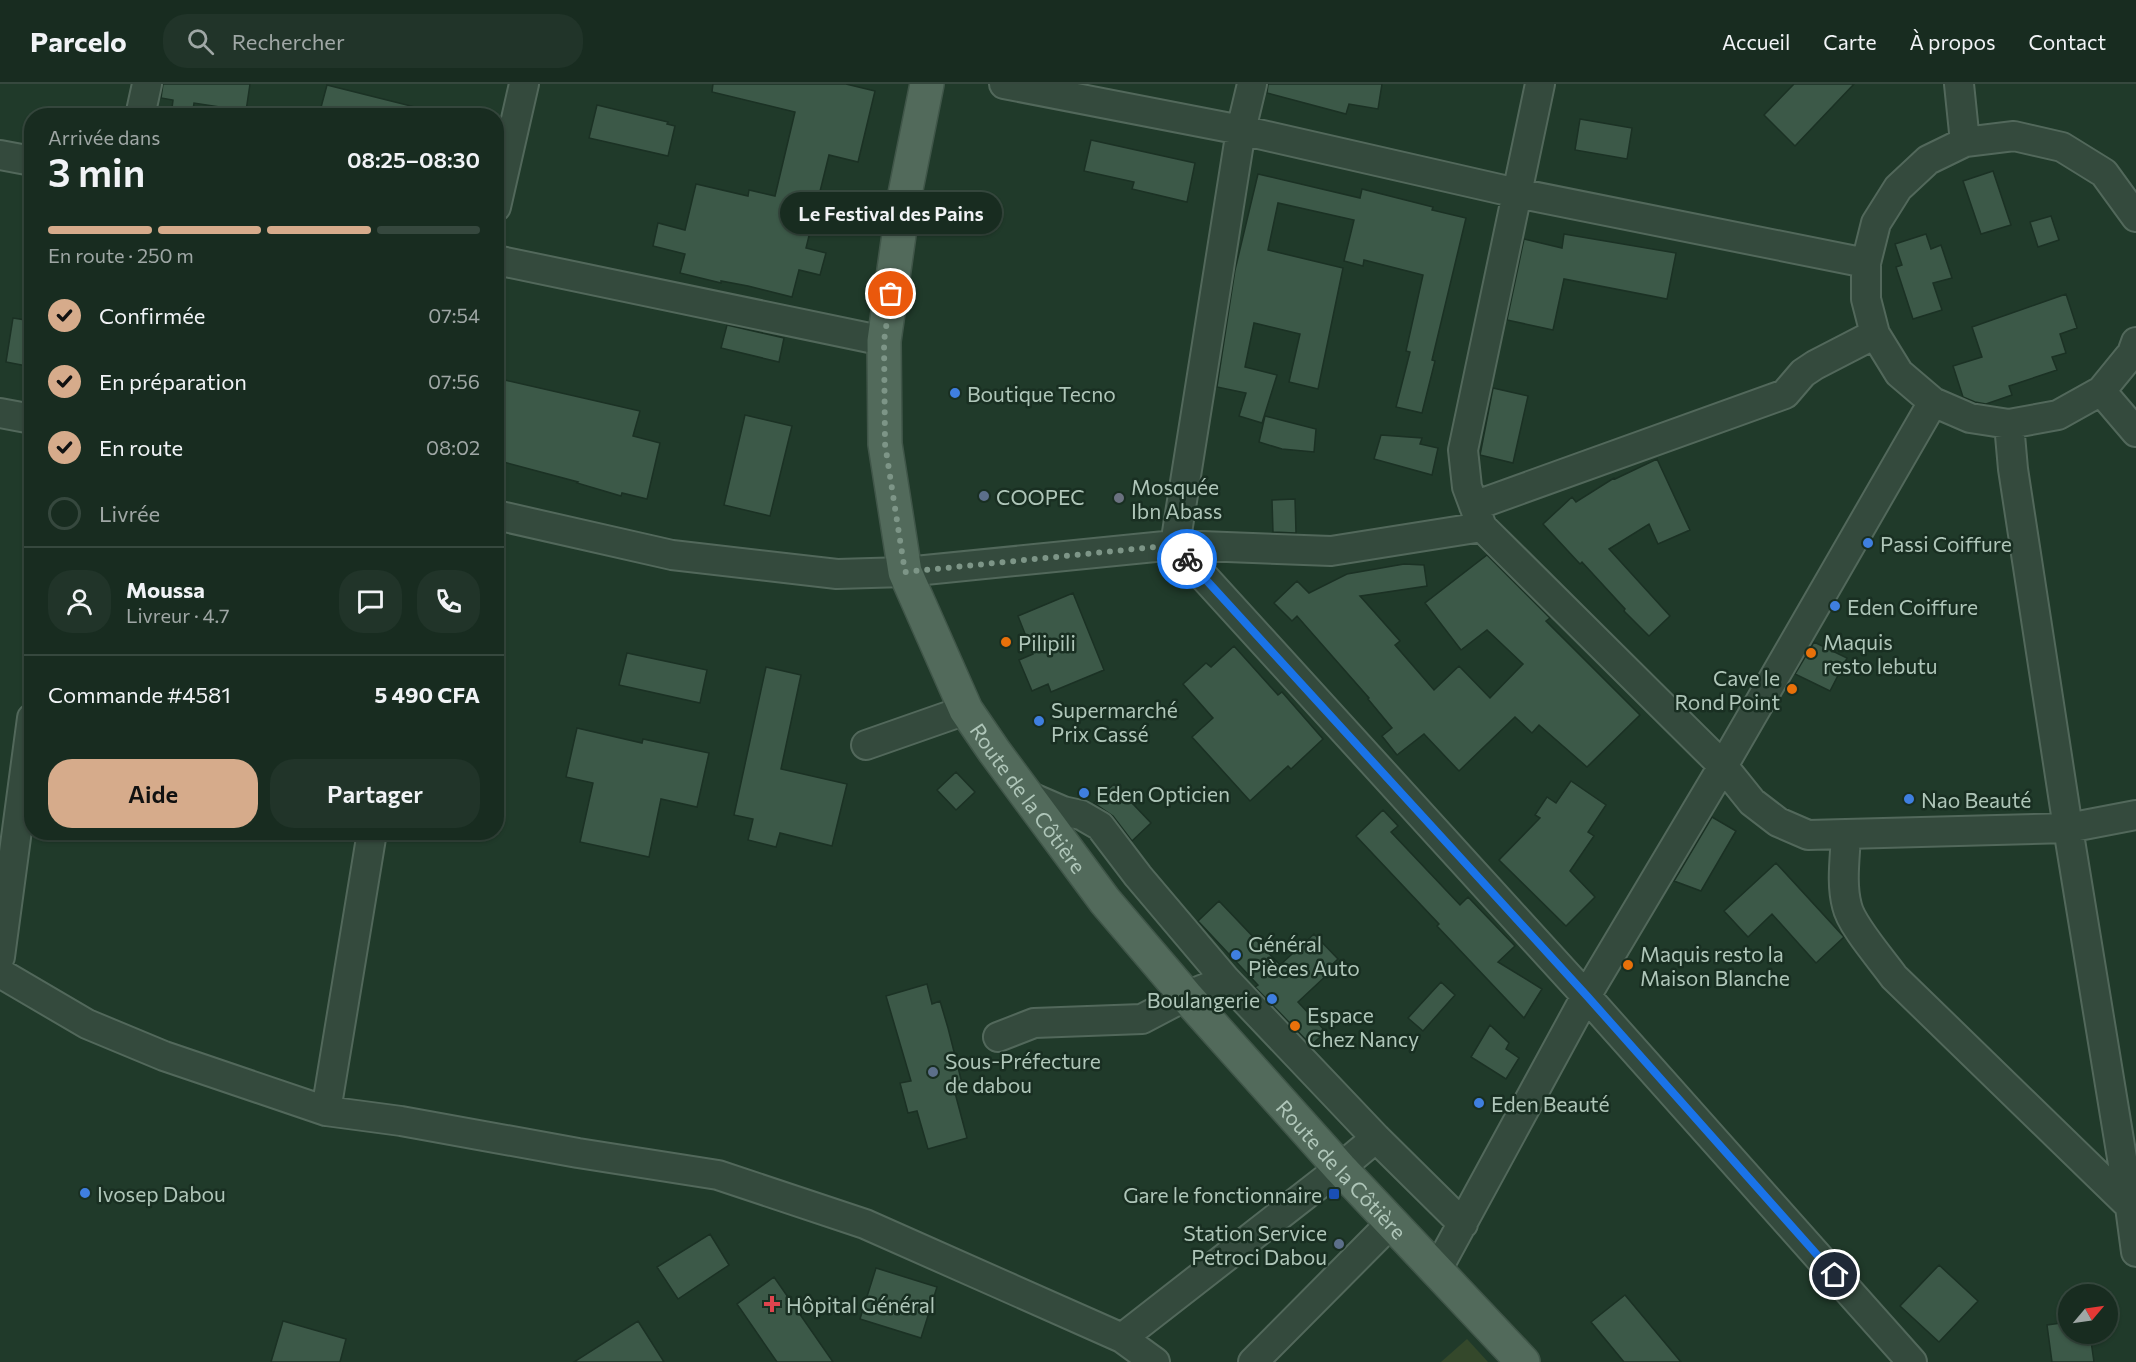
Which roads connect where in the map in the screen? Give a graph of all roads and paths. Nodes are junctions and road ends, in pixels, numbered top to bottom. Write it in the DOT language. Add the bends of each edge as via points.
graph roads {
  1 [pos="147,84"];
  2 [pos="524,84"];
  3 [pos="927,84"];
  4 [pos="1004,84"];
  5 [pos="1252,84"];
  6 [pos="1540,84"];
  7 [pos="1959,84"];
  8 [pos="142,108"];
  9 [pos="1240,130"];
  10 [pos="1965,142"];
  11 [pos="0,155"];
  12 [pos="24,160"];
  13 [pos="504,172"];
  14 [pos="1517,193"];
  15 [pos="2136,214"];
  16 [pos="504,262"];
  17 [pos="1866,262"];
  18 [pos="1875,334"];
  19 [pos="884,341"];
  20 [pos="2136,342"];
  21 [pos="2101,391"];
  22 [pos="1933,402"];
  23 [pos="0,413"];
  24 [pos="24,418"];
  25 [pos="2009,424"];
  26 [pos="2136,432"];
  27 [pos="1478,516"];
  28 [pos="504,517"];
  29 [pos="1175,545"];
  30 [pos="905,572"];
  31 [pos="966,710"];
  32 [pos="866,745"];
  33 [pos="1723,766"];
  34 [pos="24,778"];
  35 [pos="1026,795"];
  36 [pos="2133,820"];
  37 [pos="2068,828"];
  38 [pos="1846,835"];
  39 [pos="371,840"];
  40 [pos="1138,876"];
  41 [pos="1105,901"];
  42 [pos="0,957"];
  43 [pos="0,973"];
  44 [pos="1226,980"];
  45 [pos="1186,996"];
  46 [pos="1587,996"];
  47 [pos="998,1037"];
  48 [pos="326,1111"];
  49 [pos="1376,1138"];
  50 [pos="1340,1168"];
  51 [pos="2133,1210"];
  52 [pos="1392,1222"];
  53 [pos="1463,1224"];
  54 [pos="2136,1252"];
  55 [pos="1437,1270"];
  56 [pos="1122,1338"];
  57 [pos="1155,1362"];
  58 [pos="1253,1362"];
  59 [pos="1523,1362"];
  60 [pos="1912,1362"];
  1 -- 8 [label="street"];
  2 -- 13 [label="street"];
  3 -- 19 [label="main road, Route de la Côtière" via="904,199"];
  4 -- 9 [label="street"];
  5 -- 9 [label="street"];
  6 -- 14 [label="street"];
  7 -- 10 [label="street"];
  9 -- 14 [label="street"];
  9 -- 29 [label="street"];
  10 -- 15 [label="street" via="2014,136 2062,147 2104,173"];
  10 -- 17 [label="street" via="1928,160 1898,188 1876,223"];
  11 -- 12 [label="street"];
  14 -- 17 [label="street"];
  14 -- 27 [label="street" via="1463,450 1467,487"];
  16 -- 19 [label="street"];
  17 -- 18 [label="street" via="1866,299"];
  18 -- 22 [label="street" via="1899,372"];
  18 -- 27 [label="street" via="1815,365 1785,394"];
  19 -- 30 [label="main road, Route de la Côtière" via="885,444"];
  20 -- 21 [label="street" via="2132,353"];
  21 -- 25 [label="street" via="2058,415"];
  21 -- 26 [label="street"];
  22 -- 25 [label="street" via="1970,418"];
  22 -- 33 [label="street"];
  23 -- 24 [label="street"];
  25 -- 37 [label="street"];
  27 -- 29 [label="street" via="1331,551"];
  27 -- 33 [label="street"];
  28 -- 30 [label="street" via="672,555 837,574"];
  29 -- 30 [label="street"];
  29 -- 46 [label="street"];
  30 -- 31 [label="main road, Route de la Côtière"];
  31 -- 32 [label="street"];
  31 -- 35 [label="main road, Route de la Côtière"];
  33 -- 38 [label="street" via="1752,802 1778,822 1808,835"];
  33 -- 46 [label="street"];
  34 -- 42 [label="street"];
  35 -- 40 [label="street" via="1100,826"];
  35 -- 41 [label="main road, Route de la Côtière"];
  36 -- 37 [label="street"];
  37 -- 38 [label="street"];
  37 -- 51 [label="street"];
  38 -- 51 [label="street" via="1847,907 1894,977"];
  39 -- 48 [label="street"];
  40 -- 41 [label="street"];
  40 -- 44 [label="street"];
  41 -- 45 [label="main road, Route de la Côtière"];
  43 -- 48 [label="street" via="87,1024 164,1056"];
  44 -- 45 [label="street"];
  44 -- 49 [label="street"];
  45 -- 47 [label="street" via="1142,1019 1034,1023"];
  45 -- 50 [label="main road, Route de la Côtière"];
  46 -- 53 [label="street"];
  46 -- 60 [label="street"];
  48 -- 56 [label="street" via="718,1175 865,1224"];
  49 -- 50 [label="street"];
  49 -- 53 [label="street"];
  50 -- 52 [label="main road, Route de la Côtière"];
  50 -- 56 [label="street"];
  51 -- 54 [label="street"];
  52 -- 55 [label="main road, Route de la Côtière"];
  52 -- 58 [label="street"];
  53 -- 55 [label="street"];
  55 -- 59 [label="main road, Route de la Côtière"];
  56 -- 57 [label="street"];
}
